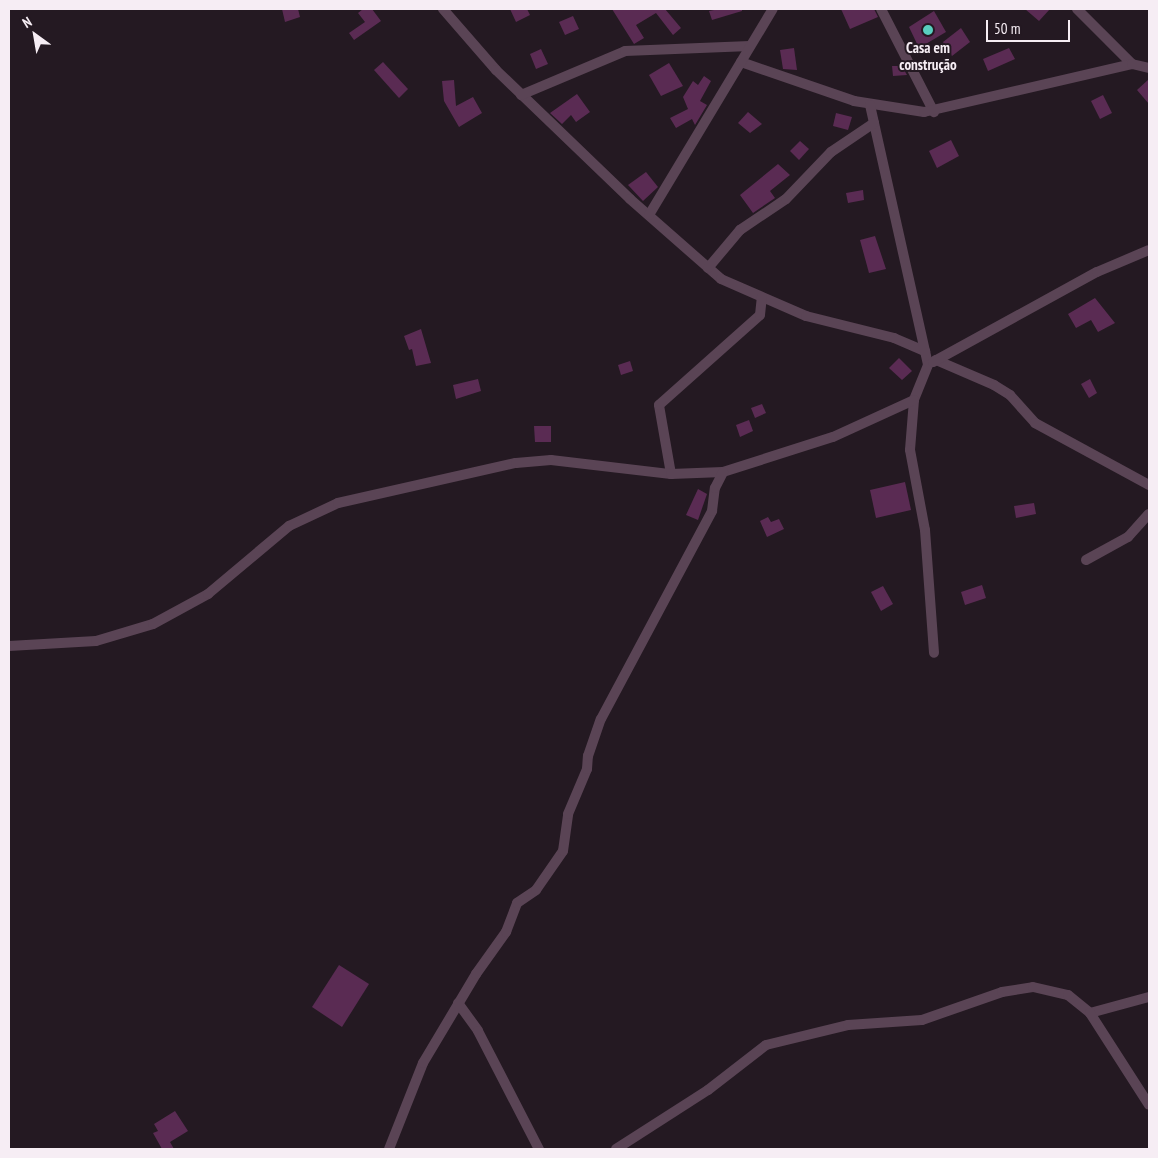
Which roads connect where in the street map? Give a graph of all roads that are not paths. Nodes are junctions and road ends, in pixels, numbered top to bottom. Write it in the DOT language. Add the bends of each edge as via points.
graph roads {
  1 [pos="443,9"];
  2 [pos="773,9"];
  3 [pos="881,9"];
  4 [pos="1077,9"];
  5 [pos="750,46"];
  6 [pos="741,62"];
  7 [pos="1132,64"];
  8 [pos="1149,68"];
  9 [pos="521,95"];
  10 [pos="870,105"];
  11 [pos="934,112"];
  12 [pos="874,123"];
  13 [pos="649,215"];
  14 [pos="1149,250"];
  15 [pos="708,268"];
  16 [pos="762,297"];
  17 [pos="925,351"];
  18 [pos="932,362"];
  19 [pos="914,400"];
  20 [pos="723,472"];
  21 [pos="671,474"];
  22 [pos="1149,486"];
  23 [pos="1149,514"];
  24 [pos="1086,560"];
  25 [pos="9,646"];
  26 [pos="934,653"];
  27 [pos="1149,997"];
  28 [pos="458,1003"];
  29 [pos="1090,1013"];
  30 [pos="1149,1105"];
  31 [pos="389,1149"];
  32 [pos="539,1149"];
  33 [pos="616,1149"];
  1 -- 9 [label="street"];
  2 -- 5 [label="street"];
  3 -- 11 [label="street"];
  4 -- 7 [label="street"];
  5 -- 6 [label="street"];
  5 -- 9 [label="street" via="625,51"];
  6 -- 10 [label="street"];
  6 -- 13 [label="street"];
  7 -- 8 [label="street"];
  7 -- 11 [label="street"];
  9 -- 13 [label="street"];
  10 -- 11 [label="street"];
  10 -- 12 [label="street"];
  12 -- 15 [label="street" via="831,152 786,199 740,230"];
  12 -- 17 [label="street"];
  13 -- 15 [label="street"];
  14 -- 18 [label="street" via="1097,272"];
  15 -- 16 [label="street" via="721,279"];
  16 -- 17 [label="street" via="806,316 894,338"];
  16 -- 21 [label="street" via="760,315 659,405"];
  17 -- 18 [label="street"];
  18 -- 19 [label="street"];
  18 -- 22 [label="street" via="994,385 1010,395 1035,423"];
  19 -- 20 [label="street" via="833,437"];
  19 -- 26 [label="street" via="910,450 925,530"];
  20 -- 21 [label="street"];
  20 -- 28 [label="street" via="715,488 712,511 601,719 588,756 587,769 568,814 563,851 536,890 517,904 506,932"];
  21 -- 25 [label="street" via="551,460 516,462 338,503 289,526 208,594 153,624 96,641"];
  23 -- 24 [label="street" via="1128,536"];
  27 -- 29 [label="street"];
  28 -- 31 [label="street" via="423,1062"];
  28 -- 32 [label="street" via="478,1030"];
  29 -- 30 [label="street"];
  29 -- 33 [label="street" via="1068,995 1033,987 978,999 922,1020 848,1025 782,1040 750,1056 708,1090"];
}
